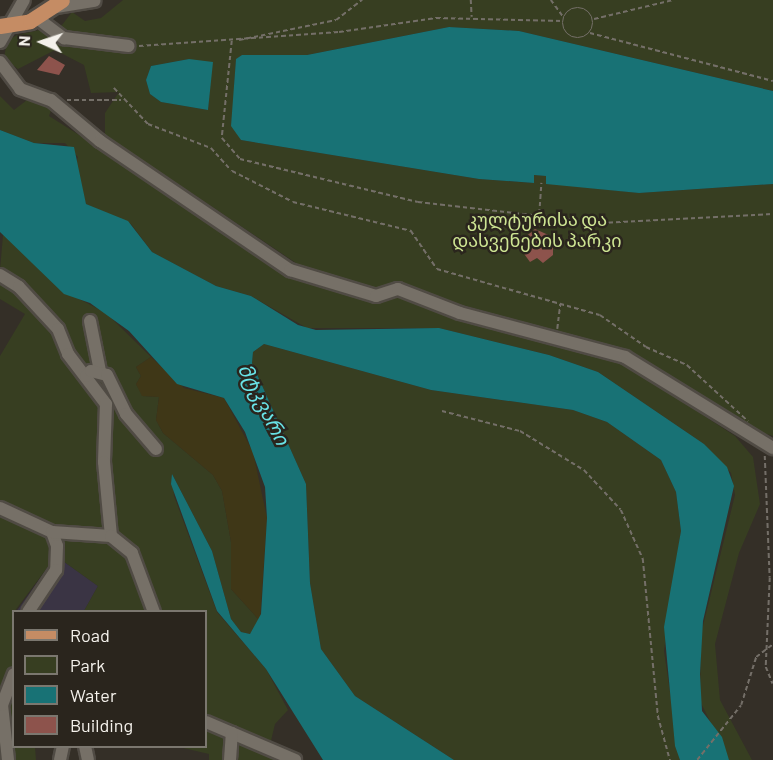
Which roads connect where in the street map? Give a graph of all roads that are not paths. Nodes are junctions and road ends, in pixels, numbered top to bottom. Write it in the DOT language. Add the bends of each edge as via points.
graph roads {
  1 [pos="24,0"];
  2 [pos="95,1"];
  3 [pos="59,4"];
  4 [pos="37,18"];
  5 [pos="4,26"];
  6 [pos="0,42"];
  7 [pos="129,46"];
  8 [pos="0,62"];
  9 [pos="0,274"];
  10 [pos="90,321"];
  11 [pos="100,371"];
  12 [pos="86,376"];
  13 [pos="773,448"];
  14 [pos="156,449"];
  15 [pos="0,508"];
  16 [pos="52,532"];
  17 [pos="111,536"];
  18 [pos="29,610"];
  19 [pos="152,610"];
  20 [pos="12,678"];
  21 [pos="207,722"];
  22 [pos="232,734"];
  23 [pos="8,760"];
  24 [pos="230,760"];
  25 [pos="295,760"];
  1 -- 5 [label="street"];
  2 -- 3 [label="street"];
  3 -- 4 [label="main road"];
  4 -- 5 [label="main road"];
  4 -- 7 [label="street" via="64,38"];
  5 -- 6 [label="street"];
  8 -- 13 [label="street" via="20,89 51,100 100,141 290,270 376,296 398,289 460,313 625,357 760,445"];
  9 -- 12 [label="street" via="20,287 58,329 68,354"];
  10 -- 11 [label="street"];
  11 -- 12 [label="street"];
  11 -- 14 [label="street"];
  12 -- 17 [label="street" via="106,405 104,462"];
  15 -- 16 [label="street"];
  16 -- 17 [label="street"];
  16 -- 18 [label="street" via="56,570"];
  17 -- 19 [label="street" via="132,553"];
  20 -- 23 [label="street" via="2,705"];
  21 -- 22 [label="street"];
  22 -- 24 [label="street"];
  22 -- 25 [label="street"];
}
